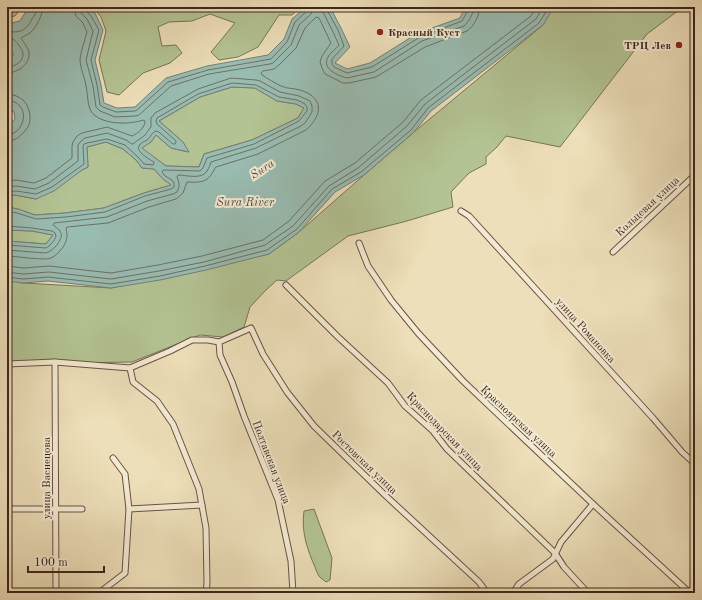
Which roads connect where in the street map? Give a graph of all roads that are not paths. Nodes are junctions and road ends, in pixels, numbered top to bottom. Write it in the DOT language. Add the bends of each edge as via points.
graph roads {
  1 [pos="695,175"];
  2 [pos="461,211"];
  3 [pos="359,243"];
  4 [pos="613,252"];
  5 [pos="286,285"];
  6 [pos="219,342"];
  7 [pos="55,362"];
  8 [pos="7,364"];
  9 [pos="130,368"];
  10 [pos="113,458"];
  11 [pos="695,464"];
  12 [pos="593,504"];
  13 [pos="202,505"];
  14 [pos="7,509"];
  15 [pos="56,509"];
  16 [pos="82,509"];
  17 [pos="129,509"];
  18 [pos="555,553"];
  19 [pos="56,593"];
  20 [pos="99,593"];
  21 [pos="206,593"];
  22 [pos="293,593"];
  23 [pos="487,593"];
  24 [pos="513,593"];
  25 [pos="588,593"];
  26 [pos="690,593"];
  1 -- 4 [label="street, Кольцевая улица"];
  2 -- 11 [label="street, улица Романовка" via="469,216"];
  3 -- 12 [label="street, Красноярская улица" via="368,266 418,333 463,381"];
  5 -- 18 [label="street, Краснодарская улица" via="388,383 405,406 433,431 447,449"];
  6 -- 9 [label="street" via="192,340"];
  6 -- 22 [label="street, Полтавская улица" via="220,355 278,500 291,561"];
  6 -- 23 [label="street, Ростовская улица" via="251,328 263,354 287,392 314,426 479,582"];
  7 -- 8 [label="street"];
  7 -- 9 [label="street"];
  7 -- 15 [label="street, улица Васнецова"];
  9 -- 13 [label="street" via="133,382 157,402 173,424 199,489"];
  10 -- 17 [label="street" via="125,474"];
  12 -- 18 [label="street"];
  12 -- 26 [label="street, Красноярская улица"];
  13 -- 17 [label="street"];
  13 -- 21 [label="street" via="206,528"];
  14 -- 15 [label="street"];
  15 -- 16 [label="street"];
  15 -- 19 [label="street, улица Васнецова"];
  17 -- 20 [label="street" via="125,573"];
  18 -- 24 [label="street" via="553,559 519,584"];
  18 -- 25 [label="street, Краснодарская улица"];
}
